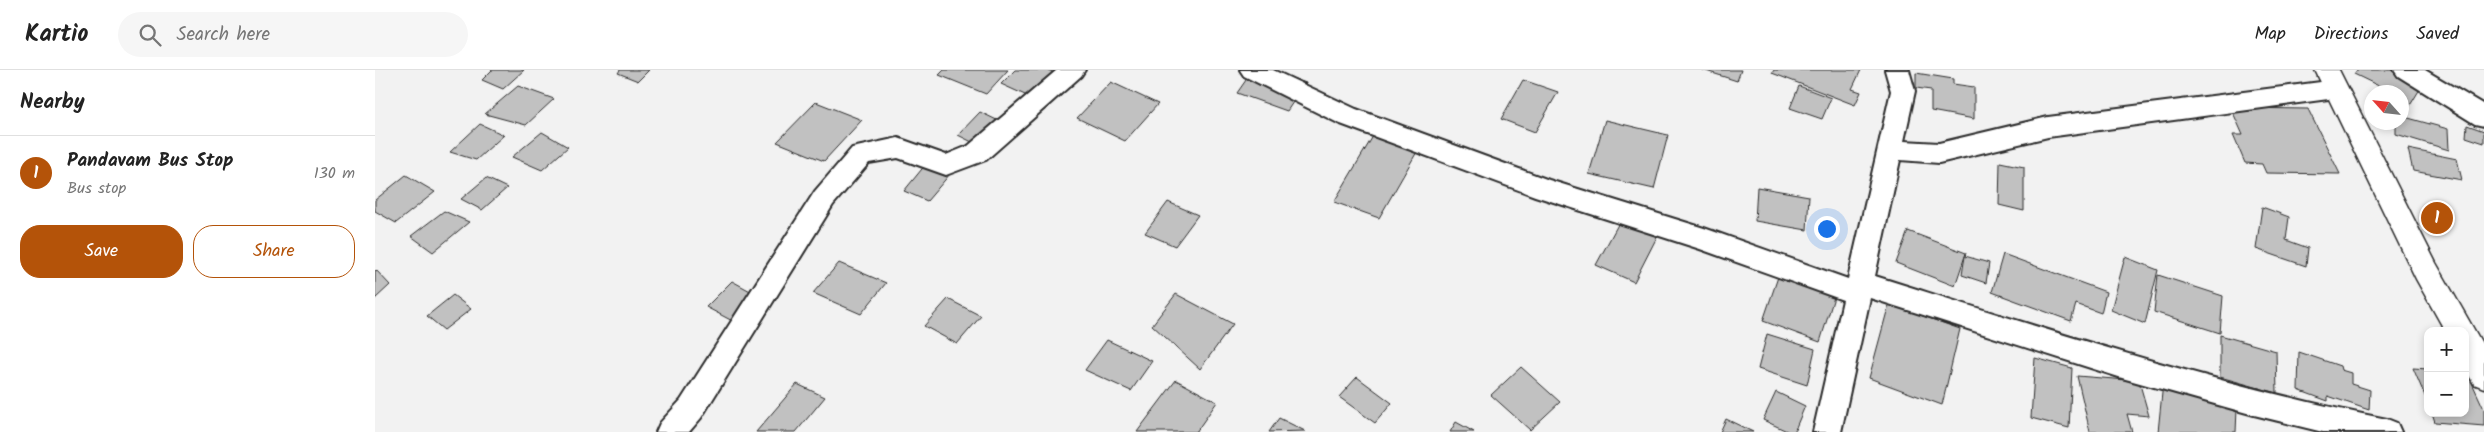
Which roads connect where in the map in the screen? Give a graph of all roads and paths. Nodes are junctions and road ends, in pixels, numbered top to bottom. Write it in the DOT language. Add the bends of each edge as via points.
graph roads {
  1 [pos="1073,70"];
  2 [pos="1252,70"];
  3 [pos="1897,70"];
  4 [pos="2406,70"];
  5 [pos="2332,80"];
  6 [pos="2484,117"];
  7 [pos="1891,150"];
  8 [pos="1858,288"];
  9 [pos="2458,327"];
  10 [pos="2469,348"];
  11 [pos="2484,375"];
  12 [pos="670,432"];
  13 [pos="1827,432"];
  14 [pos="2387,432"];
  1 -- 12 [label="street" via="977,153 946,165 898,148 861,155 825,198 691,409"];
  2 -- 8 [label="street" via="1347,116 1544,189"];
  3 -- 7 [label="street" via="1903,91"];
  4 -- 6 [label="street"];
  5 -- 7 [label="street" via="2048,127 1939,153"];
  5 -- 9 [label="main road" via="2426,271"];
  7 -- 8 [label="street"];
  8 -- 13 [label="street"];
  8 -- 14 [label="street" via="2174,381"];
  10 -- 11 [label="main road"];
}
